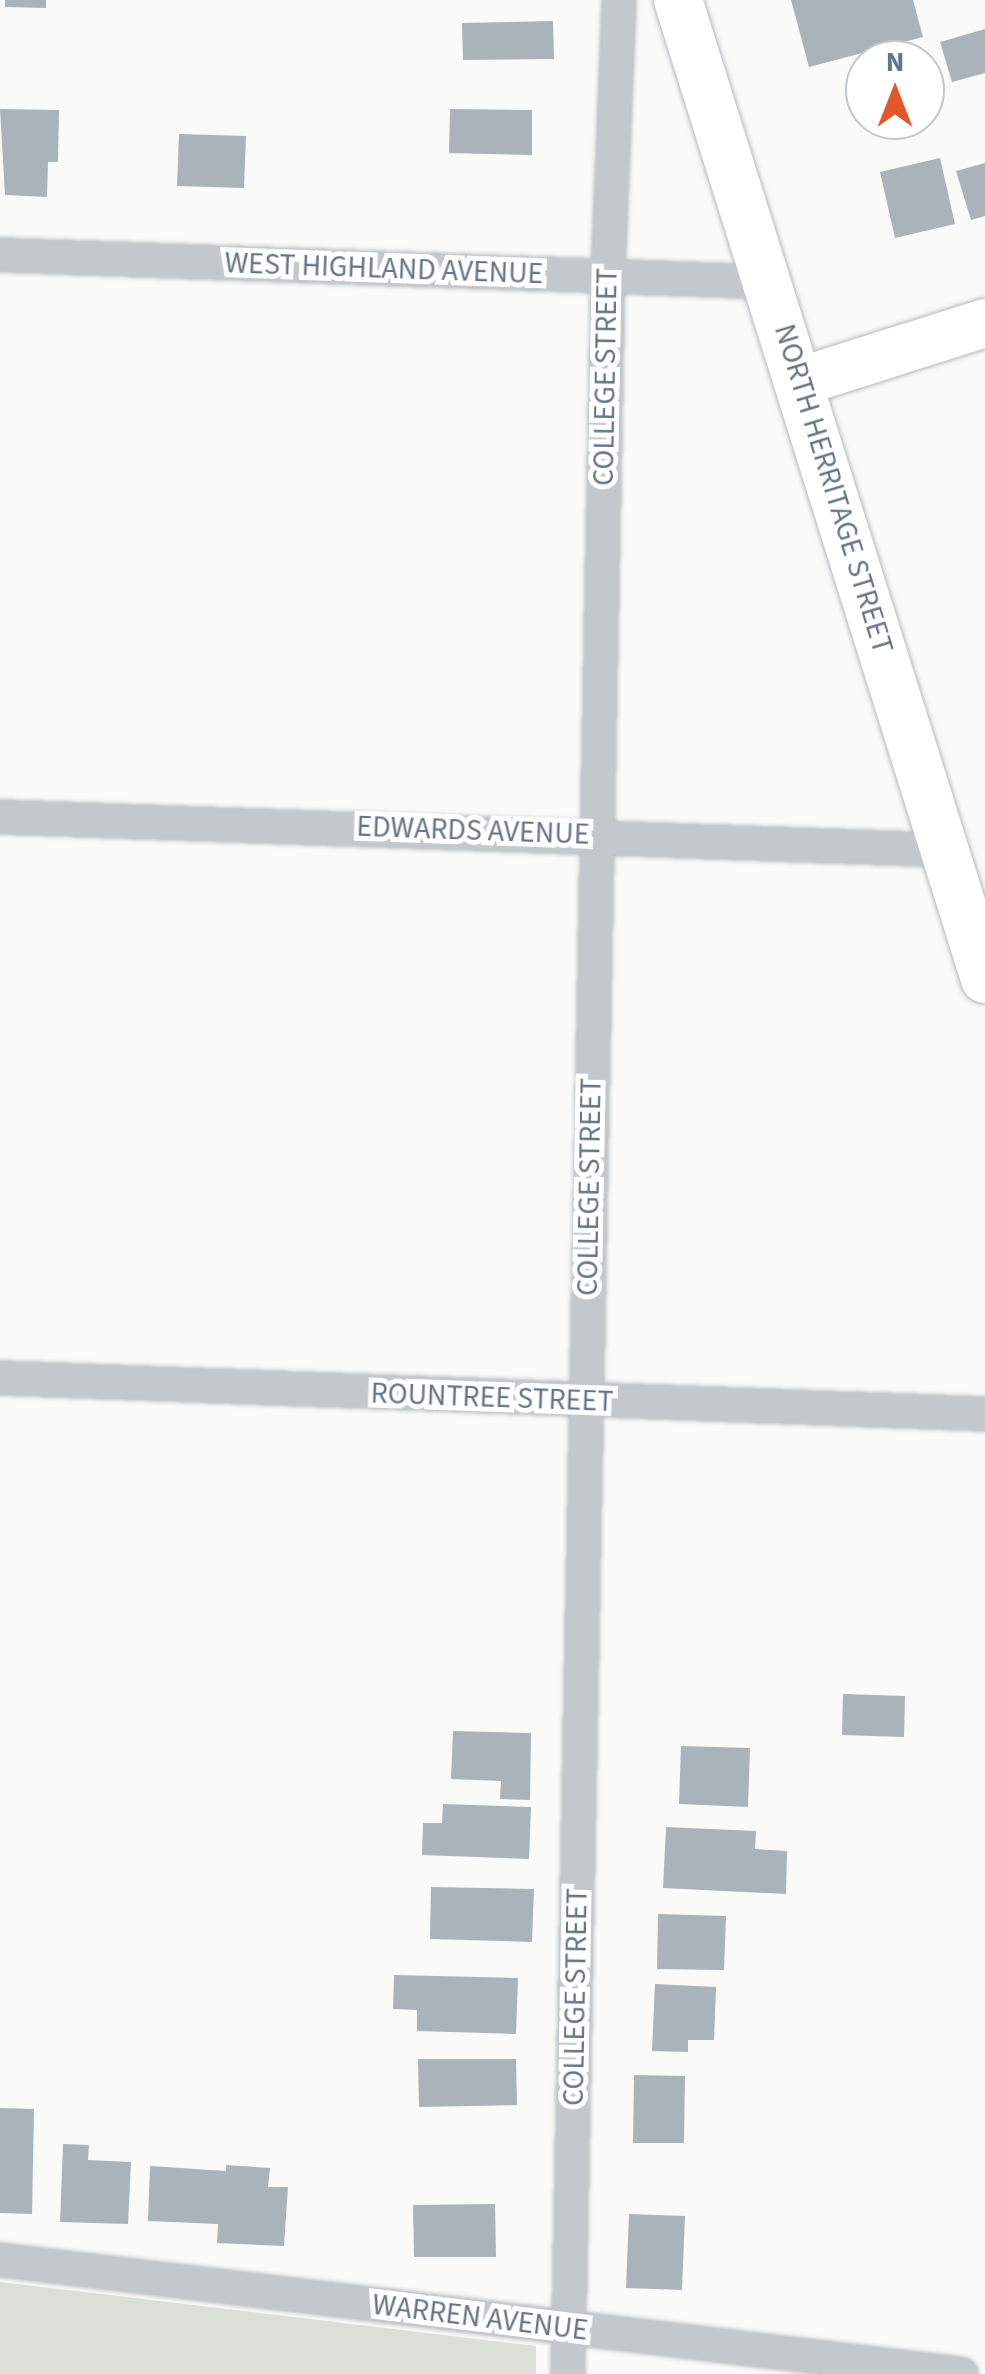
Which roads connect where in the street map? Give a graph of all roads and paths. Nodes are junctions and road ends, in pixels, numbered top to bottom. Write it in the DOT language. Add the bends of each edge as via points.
graph roads {
  1 [pos="619,0"];
  2 [pos="678,0"];
  3 [pos="0,255"];
  4 [pos="608,276"];
  5 [pos="768,282"];
  6 [pos="985,323"];
  7 [pos="799,382"];
  8 [pos="0,818"];
  9 [pos="596,834"];
  10 [pos="945,850"];
  11 [pos="985,979"];
  12 [pos="0,1378"];
  13 [pos="586,1402"];
  14 [pos="985,1414"];
  15 [pos="0,2260"];
  16 [pos="569,2329"];
  17 [pos="568,2374"];
  18 [pos="961,2374"];
  1 -- 4 [label="street, COLLEGE STREET"];
  2 -- 5 [label="street, NORTH HERRITAGE STREET"];
  3 -- 4 [label="street, WEST HIGHLAND AVENUE"];
  4 -- 5 [label="street, WEST HIGHLAND AVENUE"];
  4 -- 9 [label="street, COLLEGE STREET"];
  5 -- 7 [label="street, NORTH HERRITAGE STREET"];
  6 -- 7 [label="street"];
  7 -- 10 [label="street, NORTH HERRITAGE STREET"];
  8 -- 9 [label="street, EDWARDS AVENUE"];
  9 -- 10 [label="street, EDWARDS AVENUE"];
  9 -- 13 [label="street, COLLEGE STREET"];
  10 -- 11 [label="street, NORTH HERRITAGE STREET"];
  12 -- 13 [label="street, ROUNTREE STREET"];
  13 -- 14 [label="street, ROUNTREE STREET"];
  13 -- 16 [label="street, COLLEGE STREET"];
  15 -- 16 [label="street, WARREN AVENUE"];
  16 -- 17 [label="street, COLLEGE STREET"];
  16 -- 18 [label="street, WARREN AVENUE"];
}
